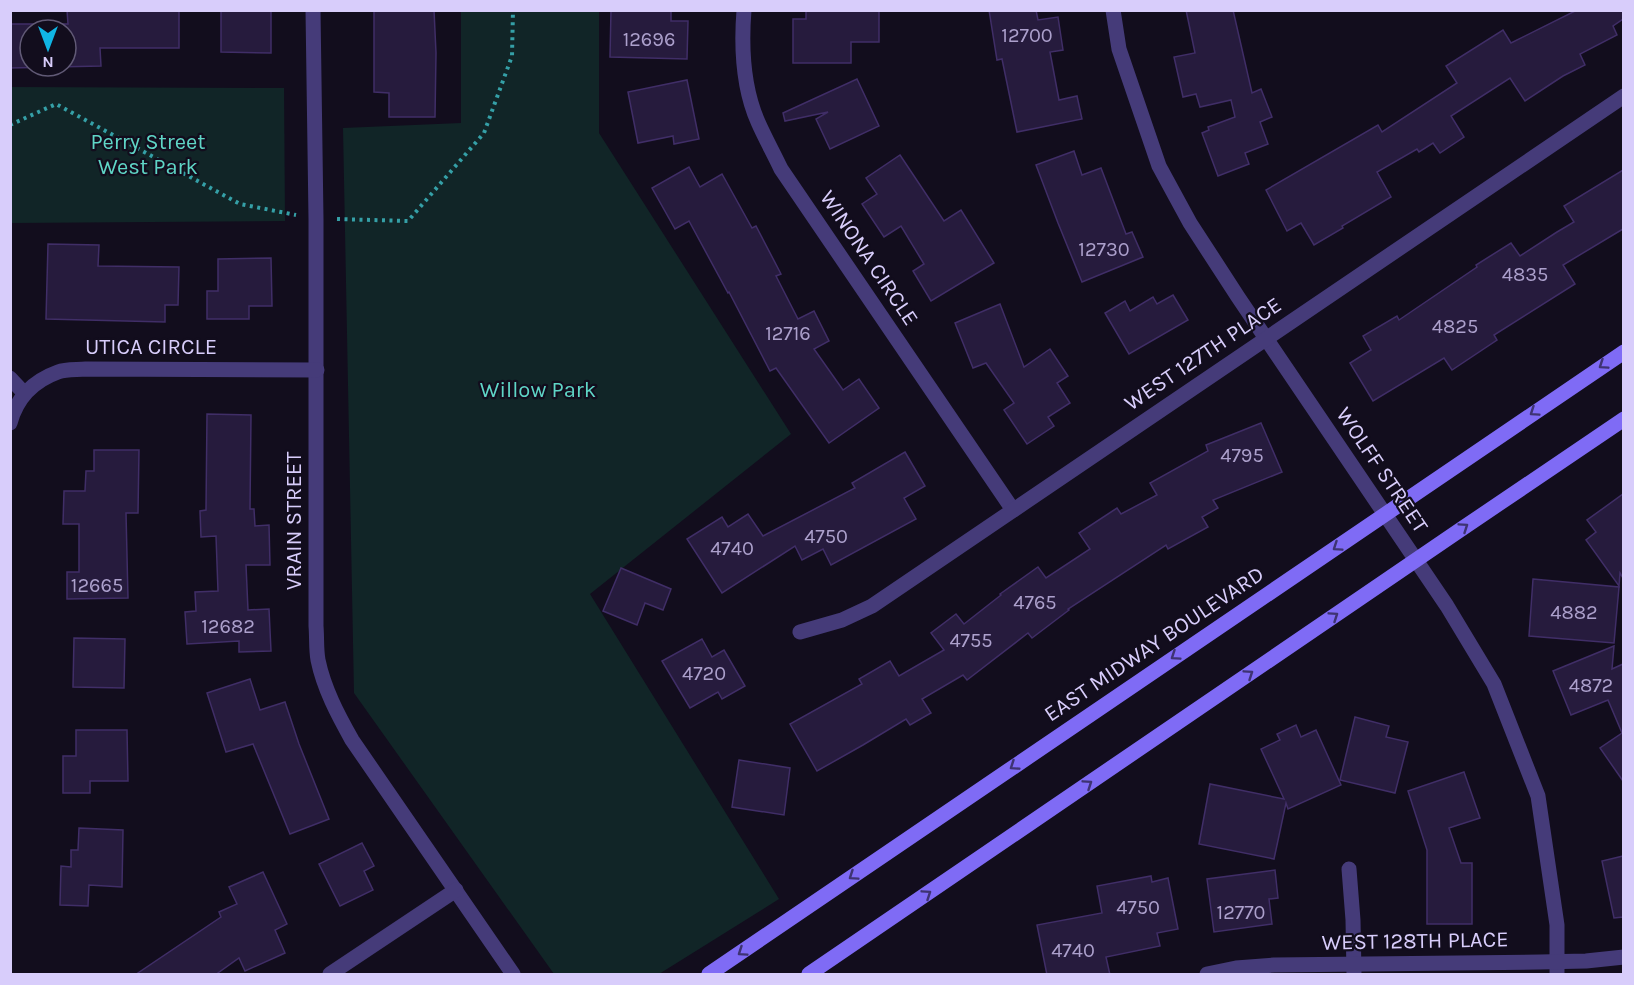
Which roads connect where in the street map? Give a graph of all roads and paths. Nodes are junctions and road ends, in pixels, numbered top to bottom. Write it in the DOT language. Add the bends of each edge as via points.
graph roads {
  1 [pos="313,10"];
  2 [pos="744,10"];
  3 [pos="1113,10"];
  4 [pos="1623,96"];
  5 [pos="1266,338"];
  6 [pos="1623,352"];
  7 [pos="317,370"];
  8 [pos="10,378"];
  9 [pos="24,393"];
  10 [pos="1623,419"];
  11 [pos="10,423"];
  12 [pos="1013,510"];
  13 [pos="1385,514"];
  14 [pos="1416,561"];
  15 [pos="800,633"];
  16 [pos="1349,869"];
  17 [pos="456,890"];
  18 [pos="1623,957"];
  19 [pos="1557,968"];
  20 [pos="1353,970"];
  21 [pos="330,975"];
  22 [pos="513,975"];
  23 [pos="709,975"];
  24 [pos="809,975"];
  25 [pos="1208,975"];
  1 -- 7 [label="street, VRAIN STREET"];
  2 -- 12 [label="street, WINONA CIRCLE" via="742,40 747,84 757,120 781,169"];
  3 -- 5 [label="street, WOLFF STREET" via="1119,49 1159,166 1190,223"];
  4 -- 5 [label="street, WEST 127TH PLACE"];
  5 -- 12 [label="street, WEST 127TH PLACE"];
  5 -- 13 [label="street, WOLFF STREET"];
  6 -- 13 [label="main road, EAST MIDWAY BOULEVARD, one-way"];
  7 -- 9 [label="street, UTICA CIRCLE" via="86,369 59,372"];
  7 -- 17 [label="street, VRAIN STREET" via="316,626 322,677 352,740"];
  8 -- 9 [label="street"];
  9 -- 11 [label="street"];
  14 -- 10 [label="main road, one-way"];
  12 -- 15 [label="street, WEST 127TH PLACE" via="872,606"];
  13 -- 14 [label="street, WOLFF STREET"];
  13 -- 23 [label="main road, EAST MIDWAY BOULEVARD, one-way"];
  14 -- 19 [label="street, WOLFF STREET" via="1494,684 1538,795 1557,925"];
  24 -- 14 [label="main road, one-way"];
  16 -- 20 [label="street"];
  17 -- 21 [label="street"];
  17 -- 22 [label="street, VRAIN STREET"];
  18 -- 19 [label="street, WEST 128TH PLACE"];
  19 -- 20 [label="street, WEST 128TH PLACE"];
  20 -- 25 [label="street, WEST 128TH PLACE" via="1274,965"];
}
